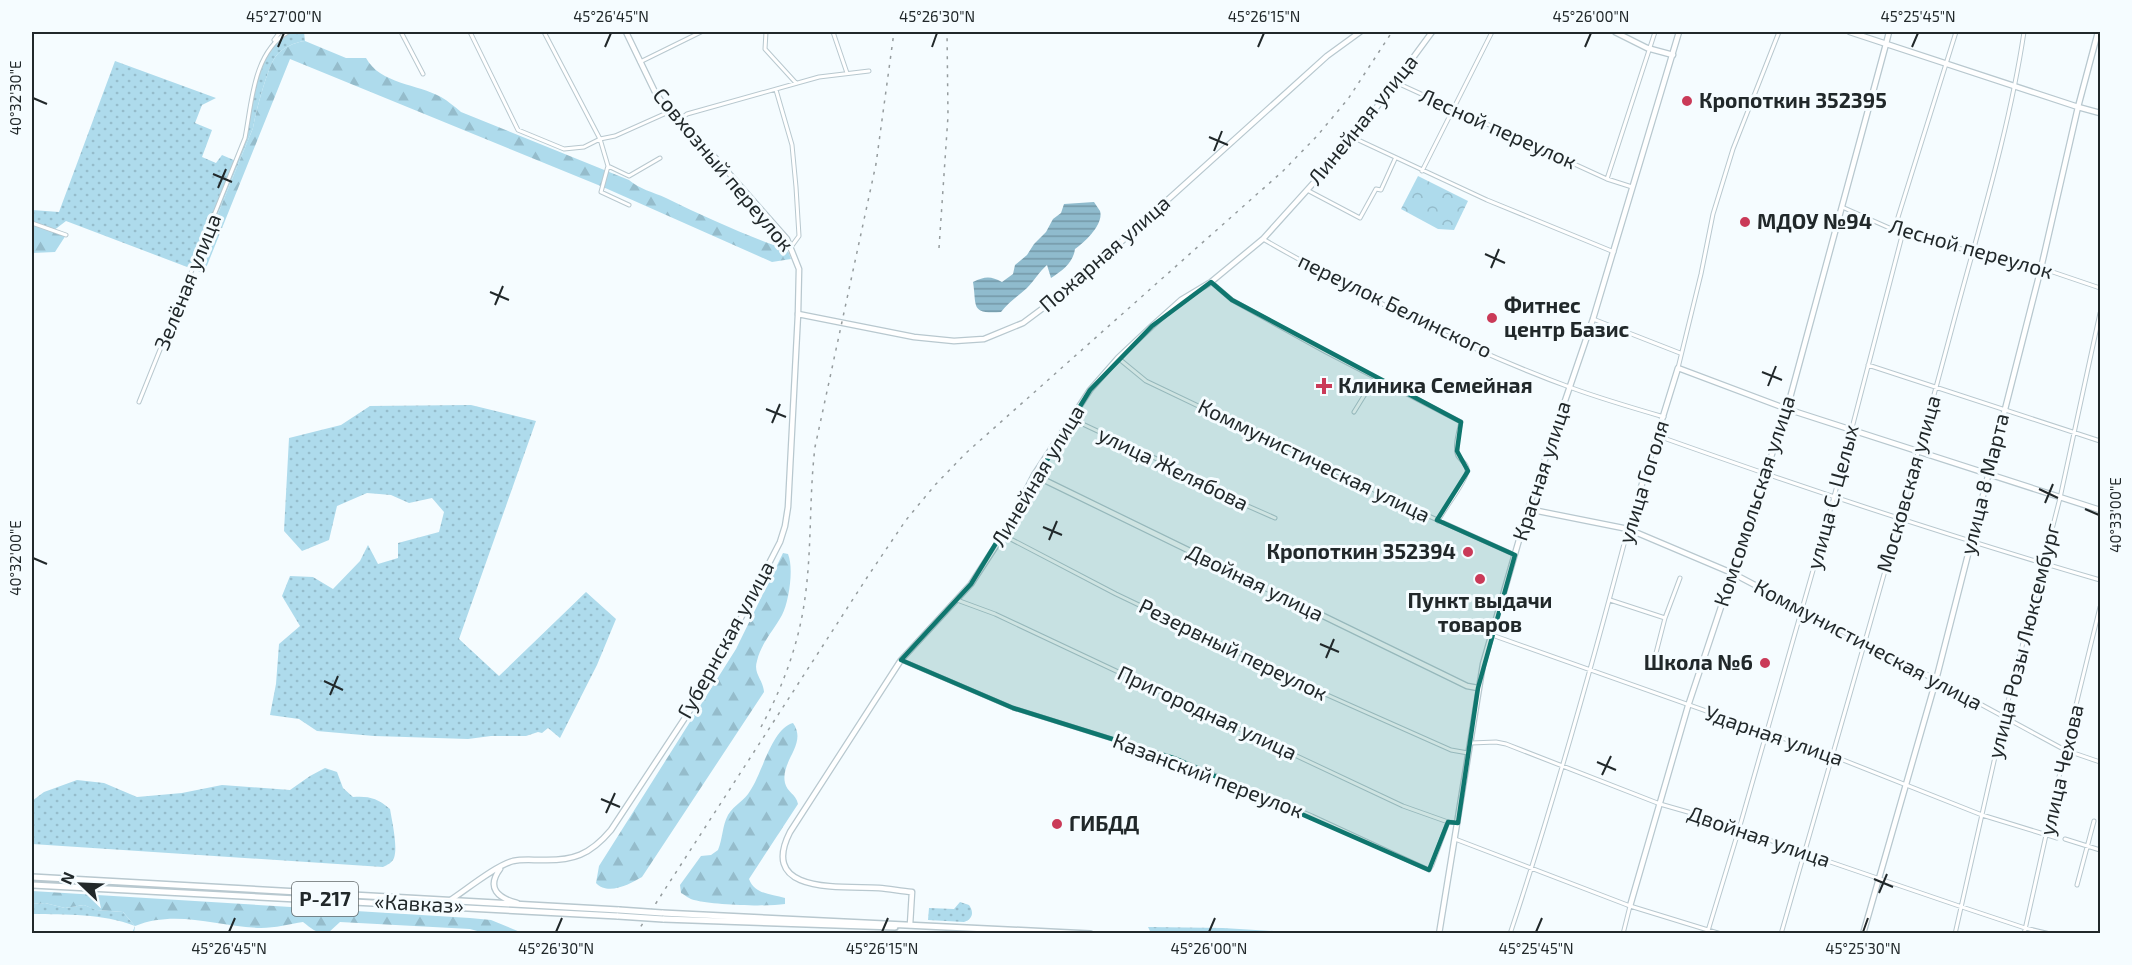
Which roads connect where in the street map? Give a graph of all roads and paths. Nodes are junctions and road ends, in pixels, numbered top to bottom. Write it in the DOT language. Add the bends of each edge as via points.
graph roads {
  1 [pos="280,32"];
  2 [pos="288,32"];
  3 [pos="401,32"];
  4 [pos="470,32"];
  5 [pos="544,32"];
  6 [pos="626,32"];
  7 [pos="701,32"];
  8 [pos="766,32"];
  9 [pos="833,32"];
  10 [pos="1360,32"];
  11 [pos="1432,32"];
  12 [pos="1492,32"];
  13 [pos="1615,32"];
  14 [pos="1655,32"];
  15 [pos="1679,32"];
  16 [pos="1779,32"];
  17 [pos="1850,32"];
  18 [pos="1889,32"];
  19 [pos="1956,32"];
  20 [pos="2024,32"];
  21 [pos="2098,32"];
  22 [pos="691,34"];
  23 [pos="272,44"];
  24 [pos="1886,44"];
  25 [pos="1650,49"];
  26 [pos="1673,56"];
  27 [pos="640,62"];
  28 [pos="1947,64"];
  29 [pos="869,71"];
  30 [pos="847,73"];
  31 [pos="423,74"];
  32 [pos="1395,82"];
  33 [pos="796,84"];
  34 [pos="2016,86"];
  35 [pos="776,90"];
  36 [pos="2078,107"];
  37 [pos="1453,108"];
  38 [pos="672,111"];
  39 [pos="2100,113"];
  40 [pos="681,119"];
  41 [pos="1354,138"];
  42 [pos="600,139"];
  43 [pos="660,158"];
  44 [pos="1396,158"];
  45 [pos="608,166"];
  46 [pos="1422,171"];
  47 [pos="1607,178"];
  48 [pos="1634,187"];
  49 [pos="1307,190"];
  50 [pos="629,205"];
  51 [pos="1842,207"];
  52 [pos="32,224"];
  53 [pos="1894,230"];
  54 [pos="1904,232"];
  55 [pos="66,235"];
  56 [pos="1263,239"];
  57 [pos="791,247"];
  58 [pos="1614,252"];
  59 [pos="1972,252"];
  60 [pos="2041,268"];
  61 [pos="1211,282"];
  62 [pos="2100,288"];
  63 [pos="2100,313"];
  64 [pos="798,314"];
  65 [pos="1593,319"];
  66 [pos="1680,353"];
  67 [pos="1118,358"];
  68 [pos="1868,364"];
  69 [pos="1678,368"];
  70 [pos="1375,378"];
  71 [pos="1569,387"];
  72 [pos="1936,388"];
  73 [pos="139,402"];
  74 [pos="1787,409"];
  75 [pos="2004,410"];
  76 [pos="1354,412"];
  77 [pos="1664,417"];
  78 [pos="1072,419"];
  79 [pos="1852,430"];
  80 [pos="2073,434"];
  81 [pos="1658,436"];
  82 [pos="2100,441"];
  83 [pos="1918,452"];
  84 [pos="1766,474"];
  85 [pos="1987,474"];
  86 [pos="1034,475"];
  87 [pos="1834,498"];
  88 [pos="2060,498"];
  89 [pos="1528,509"];
  90 [pos="2100,510"];
  91 [pos="1275,518"];
  92 [pos="1898,518"];
  93 [pos="1438,521"];
  94 [pos="1628,530"];
  95 [pos="1003,535"];
  96 [pos="1970,541"];
  97 [pos="1515,555"];
  98 [pos="2043,563"];
  99 [pos="1732,573"];
  100 [pos="1680,578"];
  101 [pos="2100,580"];
  102 [pos="957,600"];
  103 [pos="1610,600"];
  104 [pos="2100,607"];
  105 [pos="1802,609"];
  106 [pos="1665,618"];
  107 [pos="1491,635"];
  108 [pos="1865,643"];
  109 [pos="1656,653"];
  110 [pos="901,660"];
  111 [pos="1592,671"];
  112 [pos="1936,680"];
  113 [pos="1478,688"];
  114 [pos="1688,706"];
  115 [pos="2004,717"];
  116 [pos="1766,734"];
  117 [pos="1469,743"];
  118 [pos="2065,750"];
  119 [pos="1468,753"];
  120 [pos="1833,756"];
  121 [pos="2100,762"];
  122 [pos="1563,768"];
  123 [pos="1906,786"];
  124 [pos="1660,804"];
  125 [pos="1982,815"];
  126 [pos="2094,821"];
  127 [pos="1448,822"];
  128 [pos="1458,823"];
  129 [pos="1739,830"];
  130 [pos="2047,835"];
  131 [pos="2057,838"];
  132 [pos="1455,839"];
  133 [pos="2065,839"];
  134 [pos="2088,846"];
  135 [pos="2100,849"];
  136 [pos="1804,853"];
  137 [pos="503,865"];
  138 [pos="1532,869"];
  139 [pos="32,877"];
  140 [pos="1879,879"];
  141 [pos="32,885"];
  142 [pos="2077,885"];
  143 [pos="449,901"];
  144 [pos="522,904"];
  145 [pos="1630,906"];
  146 [pos="1962,907"];
  147 [pos="619,913"];
  148 [pos="910,925"];
  149 [pos="2025,928"];
  150 [pos="1708,931"];
  151 [pos="1089,933"];
  152 [pos="1440,933"];
  153 [pos="1510,933"];
  154 [pos="1623,933"];
  155 [pos="1721,933"];
  156 [pos="1781,933"];
  157 [pos="1863,933"];
  158 [pos="1955,933"];
  159 [pos="2024,933"];
  160 [pos="2050,933"];
  1 -- 23 [label="street"];
  2 -- 23 [label="street, Зелёная улица"];
  3 -- 31 [label="street"];
  4 -- 42 [label="street" via="518,130 564,149 584,147"];
  5 -- 42 [label="street"];
  6 -- 27 [label="street, Совхозный переулок"];
  7 -- 22 [label="street"];
  8 -- 33 [label="street" via="765,49"];
  9 -- 30 [label="street"];
  10 -- 64 [label="street, Пожарная улица" via="1327,56 1070,288 1023,323 984,339 954,341"];
  11 -- 32 [label="street, Линейная улица"];
  12 -- 37 [label="street"];
  13 -- 25 [label="street"];
  14 -- 25 [label="street"];
  15 -- 26 [label="street, Красная улица"];
  16 -- 66 [label="street, улица Гоголя" via="1733,149 1713,214"];
  17 -- 24 [label="street"];
  18 -- 24 [label="street, Комсомольская улица"];
  19 -- 28 [label="street"];
  20 -- 34 [label="street, Московская улица"];
  21 -- 36 [label="street, улица 8 Марта"];
  22 -- 27 [label="street"];
  23 -- 73 [label="street, Зелёная улица" via="252,93 245,138"];
  24 -- 28 [label="street"];
  24 -- 51 [label="street, Комсомольская улица"];
  25 -- 26 [label="street"];
  25 -- 47 [label="street"];
  26 -- 48 [label="street, Красная улица"];
  27 -- 38 [label="street, Совхозный переулок" via="655,92"];
  28 -- 34 [label="street"];
  28 -- 53 [label="street"];
  29 -- 30 [label="street"];
  30 -- 33 [label="street"];
  32 -- 37 [label="street, Лесной переулок"];
  32 -- 41 [label="street, Линейная улица"];
  33 -- 35 [label="street"];
  34 -- 36 [label="street"];
  34 -- 59 [label="street, Московская улица"];
  35 -- 40 [label="street" via="687,114"];
  35 -- 57 [label="street" via="792,146 796,187 799,236"];
  36 -- 39 [label="street"];
  36 -- 60 [label="street, улица 8 Марта"];
  37 -- 46 [label="street"];
  37 -- 47 [label="street, Лесной переулок"];
  38 -- 40 [label="street, Совхозный переулок"];
  38 -- 42 [label="street"];
  40 -- 57 [label="street, Совхозный переулок"];
  41 -- 44 [label="street"];
  41 -- 49 [label="street, Линейная улица"];
  42 -- 45 [label="street"];
  43 -- 45 [label="street" via="628,176"];
  44 -- 46 [label="street"];
  44 -- 49 [label="street" via="1381,190 1376,189 1360,218"];
  45 -- 50 [label="street" via="601,192"];
  46 -- 58 [label="street"];
  47 -- 48 [label="street, Лесной переулок"];
  48 -- 58 [label="street, Красная улица"];
  49 -- 56 [label="street, Линейная улица"];
  51 -- 53 [label="street, Лесной переулок"];
  51 -- 74 [label="street, Комсомольская улица"];
  52 -- 55 [label="street"];
  53 -- 54 [label="street, Лесной переулок"];
  54 -- 59 [label="street, Лесной переулок"];
  54 -- 68 [label="street, улица С. Целых"];
  56 -- 61 [label="street, Линейная улица"];
  56 -- 71 [label="street, переулок Белинского" via="1425,325"];
  57 -- 64 [label="street, Совхозный переулок" via="799,269"];
  58 -- 65 [label="street, Красная улица"];
  59 -- 60 [label="street, Лесной переулок"];
  59 -- 72 [label="street, Московская улица"];
  60 -- 62 [label="street, Лесной переулок"];
  60 -- 75 [label="street, улица 8 Марта"];
  61 -- 67 [label="street, Линейная улица" via="1181,300"];
  61 -- 70 [label="street" via="1232,300"];
  63 -- 80 [label="street, улица Розы Люксембург"];
  64 -- 137 [label="street, Губернская улица" via="785,526 727,647 700,695 600,843 565,860 514,861"];
  65 -- 66 [label="street"];
  65 -- 71 [label="street, Красная улица"];
  66 -- 69 [label="street, улица Гоголя"];
  67 -- 78 [label="street, Линейная улица" via="1090,390"];
  67 -- 93 [label="street, Коммунистическая улица" via="1146,381"];
  68 -- 72 [label="street"];
  68 -- 79 [label="street, улица С. Целых"];
  69 -- 74 [label="street"];
  69 -- 77 [label="street, улица Гоголя"];
  70 -- 76 [label="street"];
  70 -- 93 [label="street" via="1461,422 1457,451 1468,471"];
  71 -- 77 [label="street, переулок Белинского"];
  71 -- 89 [label="street, Красная улица"];
  72 -- 75 [label="street"];
  72 -- 83 [label="street, Московская улица"];
  74 -- 79 [label="street"];
  74 -- 84 [label="street, Комсомольская улица"];
  75 -- 80 [label="street"];
  75 -- 85 [label="street, улица 8 Марта"];
  77 -- 81 [label="street, улица Гоголя"];
  78 -- 86 [label="street, Линейная улица"];
  78 -- 91 [label="street, улица Желябова"];
  79 -- 83 [label="street"];
  79 -- 87 [label="street, улица С. Целых"];
  80 -- 82 [label="street"];
  80 -- 88 [label="street, улица Розы Люксембург"];
  81 -- 84 [label="street"];
  81 -- 94 [label="street, улица Гоголя"];
  83 -- 85 [label="street"];
  83 -- 92 [label="street, Московская улица"];
  84 -- 87 [label="street"];
  84 -- 99 [label="street, Комсомольская улица"];
  85 -- 88 [label="street"];
  85 -- 96 [label="street, улица 8 Марта"];
  86 -- 95 [label="street, Линейная улица"];
  86 -- 113 [label="street, Двойная улица"];
  87 -- 92 [label="street"];
  87 -- 105 [label="street, улица С. Целых"];
  88 -- 90 [label="street"];
  88 -- 98 [label="street, улица Розы Люксембург"];
  89 -- 94 [label="street, Коммунистическая улица"];
  89 -- 97 [label="street, Красная улица"];
  92 -- 96 [label="street"];
  92 -- 108 [label="street, Московская улица"];
  93 -- 97 [label="street, Коммунистическая улица"];
  94 -- 99 [label="street, Коммунистическая улица"];
  94 -- 103 [label="street, улица Гоголя"];
  95 -- 102 [label="street, Линейная улица"];
  95 -- 119 [label="street, Резервный переулок" via="1325,694 1451,750"];
  96 -- 98 [label="street"];
  96 -- 112 [label="street, улица 8 Марта"];
  97 -- 107 [label="street, Красная улица"];
  98 -- 101 [label="street"];
  98 -- 115 [label="street, улица Розы Люксембург"];
  99 -- 105 [label="street, Коммунистическая улица"];
  99 -- 114 [label="street, Комсомольская улица"];
  100 -- 106 [label="street"];
  102 -- 110 [label="street, Линейная улица"];
  102 -- 127 [label="street, Пригородная улица" via="995,614 1403,806"];
  103 -- 106 [label="street"];
  103 -- 111 [label="street, улица Гоголя"];
  104 -- 118 [label="street, улица Чехова"];
  105 -- 108 [label="street, Коммунистическая улица"];
  105 -- 116 [label="street, улица С. Целых"];
  106 -- 109 [label="street"];
  107 -- 111 [label="street, Ударная улица"];
  107 -- 113 [label="street, Красная улица"];
  108 -- 112 [label="street, Коммунистическая улица"];
  108 -- 120 [label="street, Московская улица"];
  110 -- 127 [label="street, Казанский переулок" via="1013,708 1176,759 1429,870"];
  110 -- 148 [label="street, Линейная улица" via="783,845 781,857 786,868 809,884 912,892"];
  111 -- 114 [label="street, Ударная улица"];
  111 -- 122 [label="street, улица Гоголя"];
  112 -- 115 [label="street, Коммунистическая улица"];
  112 -- 123 [label="street, улица 8 Марта"];
  113 -- 117 [label="street, Красная улица"];
  114 -- 116 [label="street, Ударная улица"];
  114 -- 124 [label="street, Комсомольская улица"];
  115 -- 118 [label="street, Коммунистическая улица"];
  115 -- 125 [label="street, улица Розы Люксембург"];
  116 -- 120 [label="street, Ударная улица"];
  116 -- 129 [label="street, улица С. Целых"];
  117 -- 119 [label="street, Красная улица"];
  117 -- 122 [label="street, Двойная улица" via="1506,744"];
  118 -- 121 [label="street, Коммунистическая улица"];
  118 -- 130 [label="street, улица Чехова"];
  119 -- 128 [label="street, Красная улица"];
  120 -- 123 [label="street, Ударная улица"];
  120 -- 136 [label="street, Московская улица"];
  122 -- 124 [label="street, Двойная улица"];
  122 -- 138 [label="street, улица Гоголя"];
  123 -- 125 [label="street, Ударная улица"];
  123 -- 140 [label="street, улица 8 Марта"];
  124 -- 129 [label="street, Двойная улица"];
  124 -- 145 [label="street, Комсомольская улица"];
  125 -- 130 [label="street, Ударная улица"];
  125 -- 146 [label="street, улица Розы Люксембург"];
  126 -- 134 [label="street"];
  127 -- 128 [label="street, Пригородная улица"];
  128 -- 132 [label="street, Красная улица"];
  129 -- 136 [label="street, Двойная улица"];
  129 -- 150 [label="street, улица С. Целых"];
  130 -- 131 [label="street, Ударная улица"];
  130 -- 149 [label="street, улица Чехова"];
  132 -- 138 [label="street"];
  132 -- 152 [label="street, Красная улица"];
  133 -- 134 [label="street"];
  134 -- 135 [label="street"];
  134 -- 142 [label="street"];
  136 -- 140 [label="street, Двойная улица"];
  136 -- 156 [label="street, Московская улица"];
  137 -- 143 [label="street"];
  137 -- 144 [label="street" via="494,888 502,897"];
  138 -- 145 [label="street"];
  138 -- 153 [label="street, улица Гоголя"];
  139 -- 143 [label="highway, «Кавказ» / Р-217"];
  140 -- 146 [label="street, Двойная улица"];
  140 -- 157 [label="street, улица 8 Марта"];
  141 -- 147 [label="highway, «Кавказ» / Р-217"];
  143 -- 144 [label="highway, «Кавказ» / Р-217"];
  144 -- 147 [label="highway, «Кавказ» / Р-217"];
  145 -- 150 [label="street"];
  145 -- 154 [label="street, Комсомольская улица"];
  146 -- 149 [label="street, Двойная улица"];
  146 -- 158 [label="street, улица Розы Люксембург"];
  147 -- 148 [label="highway, «Кавказ» / Р-217, bridge" via="886,928"];
  148 -- 151 [label="highway, Р-217"];
  149 -- 159 [label="street, улица Чехова"];
  149 -- 160 [label="street, Двойная улица"];
  150 -- 155 [label="street"];
}
